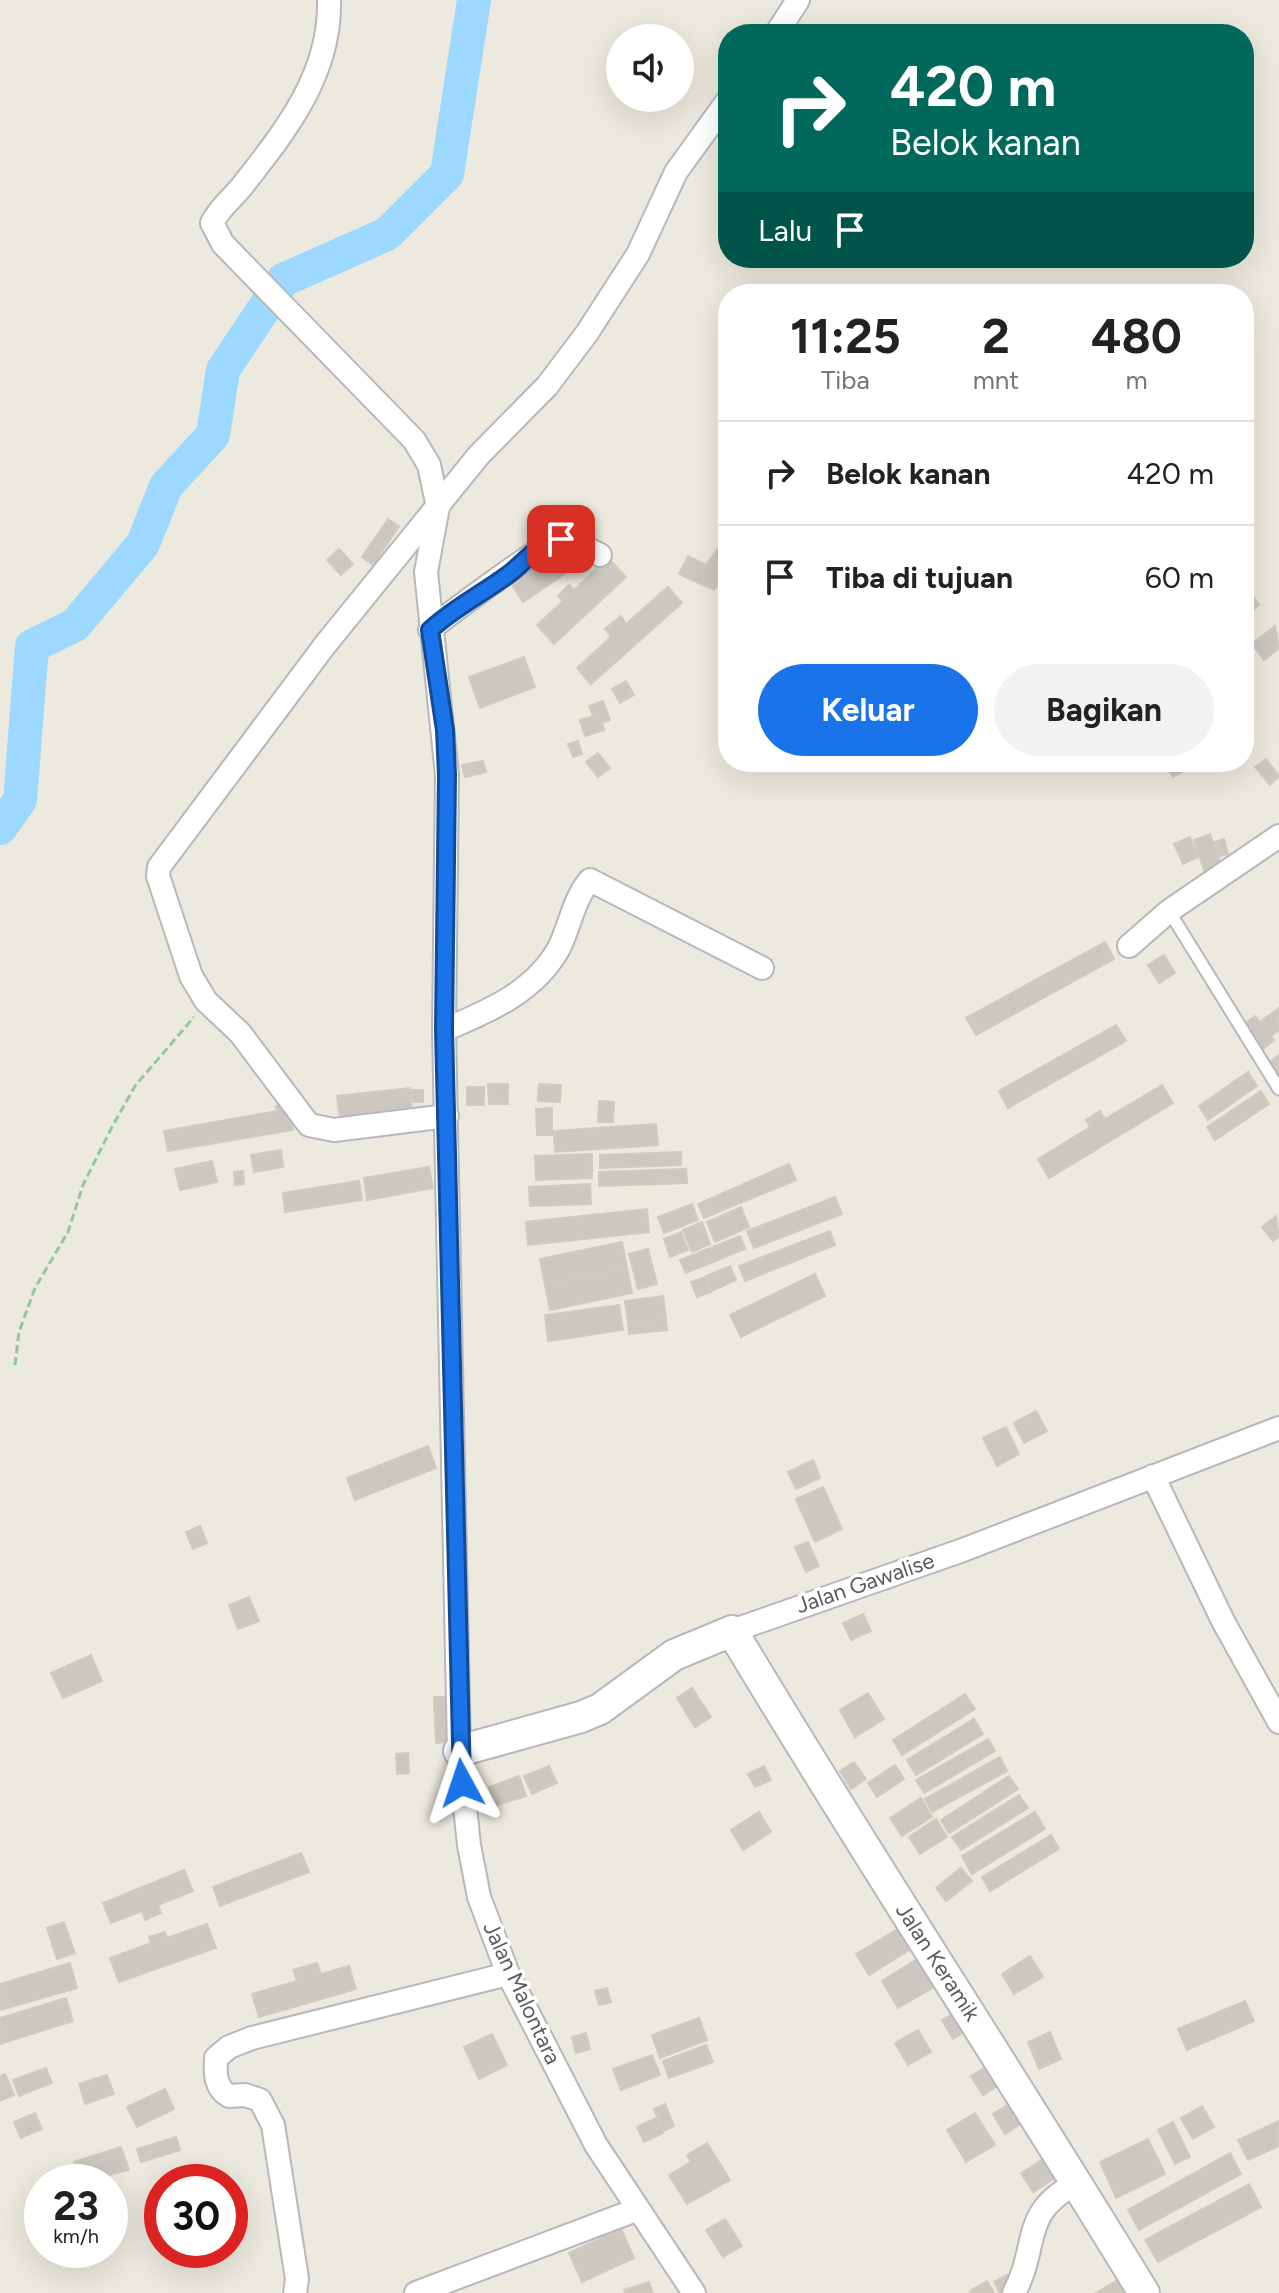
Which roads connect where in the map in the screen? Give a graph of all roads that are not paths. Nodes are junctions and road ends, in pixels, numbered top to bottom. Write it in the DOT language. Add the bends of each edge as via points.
graph roads {
  1 [pos="329,0"];
  2 [pos="798,0"];
  3 [pos="782,24"];
  4 [pos="718,114"];
  5 [pos="438,507"];
  6 [pos="600,555"];
  7 [pos="430,630"];
  8 [pos="1279,836"];
  9 [pos="1169,911"];
  10 [pos="1129,946"];
  11 [pos="762,968"];
  12 [pos="444,1030"];
  13 [pos="1279,1089"];
  14 [pos="447,1116"];
  15 [pos="1279,1428"];
  16 [pos="1153,1476"];
  17 [pos="732,1631"];
  18 [pos="1279,1722"];
  19 [pos="459,1751"];
  20 [pos="508,1974"];
  21 [pos="1077,2183"];
  22 [pos="636,2210"];
  23 [pos="295,2293"];
  24 [pos="416,2293"];
  25 [pos="694,2293"];
  26 [pos="1014,2293"];
  27 [pos="1144,2293"];
  1 -- 5 [label="street" via="325,44 313,82 284,130 212,223 223,244 414,440 429,465"];
  2 -- 3 [label="street"];
  4 -- 5 [label="street" via="676,172 638,254 587,333 547,386 479,455"];
  5 -- 7 [label="street, Jalan Malontara" via="426,572"];
  5 -- 14 [label="street" via="305,670 162,859 158,876 191,976 206,1001 240,1033 309,1125 334,1130"];
  6 -- 7 [label="street" via="570,541 546,543"];
  7 -- 12 [label="street, Jalan Malontara" via="447,775"];
  8 -- 9 [label="street"];
  9 -- 10 [label="street"];
  9 -- 13 [label="lane"];
  11 -- 12 [label="street" via="590,880 559,948 543,968 505,1003"];
  12 -- 14 [label="street, Jalan Malontara"];
  14 -- 19 [label="street, Jalan Malontara"];
  15 -- 16 [label="street, Jalan Gawalise"];
  16 -- 17 [label="street, Jalan Gawalise"];
  16 -- 18 [label="street"];
  17 -- 19 [label="street, Jalan Gawalise" via="674,1655 600,1709"];
  17 -- 21 [label="street, Jalan Keramik" via="834,1802"];
  19 -- 20 [label="street, Jalan Malontara" via="479,1897"];
  20 -- 22 [label="street, Jalan Malontara" via="596,2145"];
  20 -- 23 [label="street" via="252,2038 216,2058 221,2091 260,2100 273,2125"];
  21 -- 26 [label="street" via="1053,2195 1041,2211"];
  21 -- 27 [label="street, Jalan Keramik"];
  22 -- 24 [label="street"];
  22 -- 25 [label="street, Jalan Malontara"];
}
